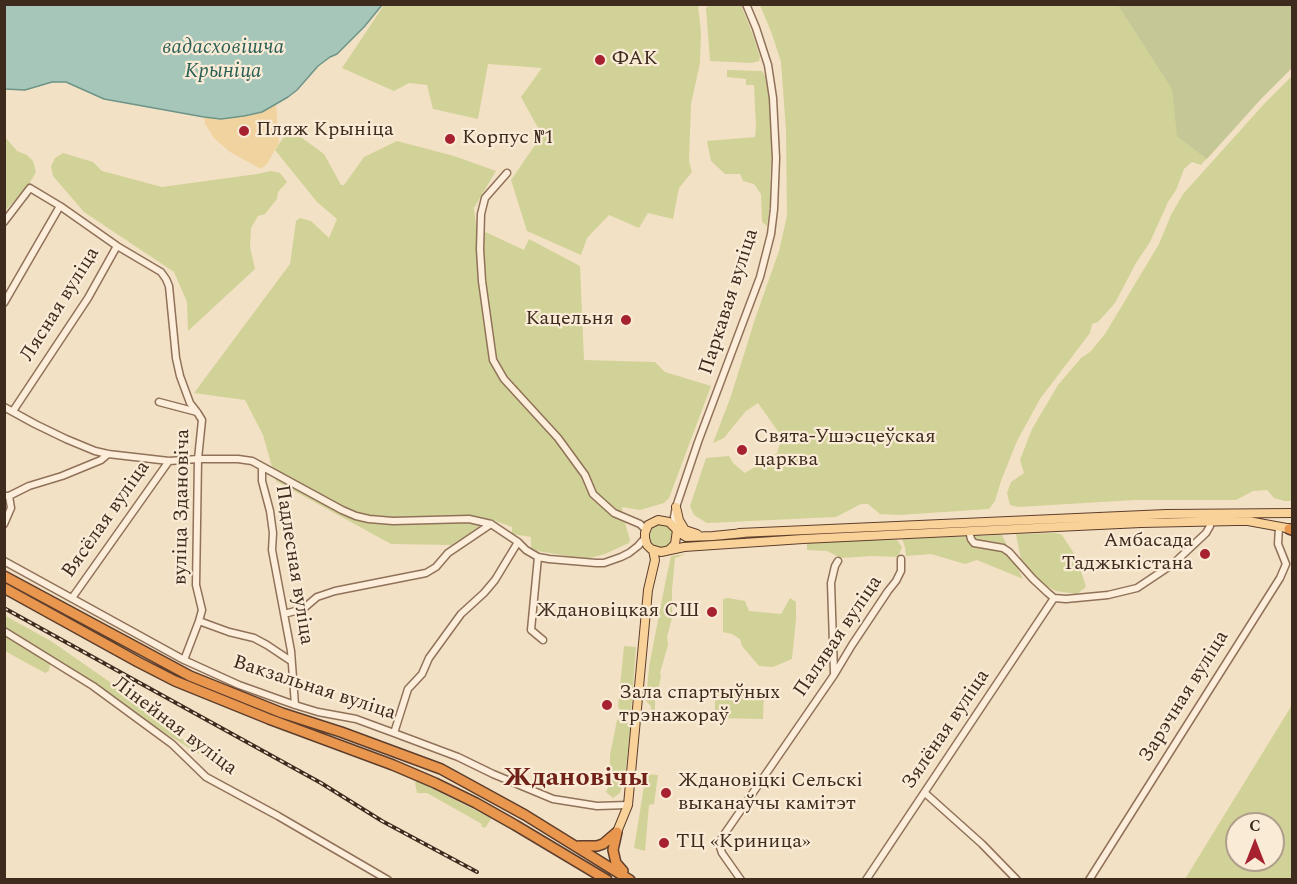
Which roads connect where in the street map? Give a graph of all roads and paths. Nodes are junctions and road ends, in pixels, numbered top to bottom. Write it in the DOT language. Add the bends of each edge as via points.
graph roads {
  1 [pos="746,4"];
  2 [pos="507,173"];
  3 [pos="60,206"];
  4 [pos="4,222"];
  5 [pos="117,246"];
  6 [pos="4,303"];
  7 [pos="159,402"];
  8 [pos="4,407"];
  9 [pos="13,411"];
  10 [pos="197,412"];
  11 [pos="108,454"];
  12 [pos="198,459"];
  13 [pos="169,461"];
  14 [pos="262,467"];
  15 [pos="7,496"];
  16 [pos="676,507"];
  17 [pos="1290,513"];
  18 [pos="663,520"];
  19 [pos="1211,521"];
  20 [pos="4,524"];
  21 [pos="490,524"];
  22 [pos="676,528"];
  23 [pos="1288,529"];
  24 [pos="969,531"];
  25 [pos="744,533"];
  26 [pos="644,539"];
  27 [pos="518,542"];
  28 [pos="667,551"];
  29 [pos="538,557"];
  30 [pos="902,559"];
  31 [pos="4,561"];
  32 [pos="838,561"];
  33 [pos="654,566"];
  34 [pos="4,576"];
  35 [pos="4,588"];
  36 [pos="72,598"];
  37 [pos="1054,598"];
  38 [pos="284,614"];
  39 [pos="199,621"];
  40 [pos="4,631"];
  41 [pos="543,640"];
  42 [pos="184,660"];
  43 [pos="291,660"];
  44 [pos="834,675"];
  45 [pos="296,705"];
  46 [pos="394,733"];
  47 [pos="925,793"];
  48 [pos="628,805"];
  49 [pos="617,832"];
  50 [pos="578,846"];
  51 [pos="388,879"];
  52 [pos="607,879"];
  53 [pos="629,879"];
  54 [pos="741,879"];
  55 [pos="866,879"];
  56 [pos="1017,879"];
  57 [pos="1089,879"];
  1 -- 16 [label="street, Паркавая вуліца" via="768,65 773,98 776,137 771,234 760,277"];
  2 -- 26 [label="street" via="485,198 481,214 481,270 493,360 504,380 558,438 585,475 593,494"];
  3 -- 4 [label="street" via="30,188"];
  3 -- 5 [label="street"];
  3 -- 6 [label="street"];
  5 -- 9 [label="street, Лясная вуліца" via="88,298"];
  5 -- 10 [label="street, вуліца Здановіча" via="161,272 169,285 176,358 190,403"];
  7 -- 10 [label="street"];
  8 -- 9 [label="street"];
  9 -- 11 [label="street" via="66,439"];
  10 -- 12 [label="street, вуліца Здановіча" via="202,420"];
  11 -- 13 [label="street"];
  11 -- 15 [label="street"];
  12 -- 13 [label="street"];
  12 -- 14 [label="street" via="238,459"];
  12 -- 39 [label="street, вуліца Здановіча" via="196,585 202,610"];
  13 -- 36 [label="street, Вясёлая вуліца"];
  14 -- 21 [label="street" via="356,516 393,520 469,519"];
  14 -- 38 [label="street, Падлесная вуліца"];
  15 -- 20 [label="street" via="12,508"];
  16 -- 18 [label="street, Паркавая вуліца"];
  16 -- 22 [label="street, Паркавая вуліца"];
  16 -- 25 [label="main road" via="682,526 688,531"];
  17 -- 23 [label="main road" via="1285,520"];
  17 -- 25 [label="main road" via="1166,514"];
  18 -- 22 [label="main road"];
  18 -- 26 [label="main road" via="651,523"];
  19 -- 23 [label="main road" via="1248,521"];
  19 -- 24 [label="main road"];
  19 -- 37 [label="street" via="1206,533 1173,564 1137,588 1108,595"];
  21 -- 27 [label="street"];
  21 -- 38 [label="street" via="426,573 335,591 317,597 303,609"];
  22 -- 25 [label="main road" via="686,537"];
  22 -- 28 [label="main road" via="675,544"];
  23 -- 57 [label="street, Зарэчная вуліца" via="1278,544 1286,564 1280,578"];
  24 -- 28 [label="main road" via="802,539"];
  24 -- 37 [label="street" via="975,543 1009,552"];
  26 -- 28 [label="main road"];
  26 -- 29 [label="street" via="621,557 604,563"];
  26 -- 33 [label="main road"];
  27 -- 29 [label="street"];
  27 -- 46 [label="street" via="495,580 461,614 408,689"];
  28 -- 33 [label="main road"];
  29 -- 41 [label="street" via="531,630"];
  30 -- 44 [label="street, Палявая вуліца" via="896,581"];
  31 -- 36 [label="street, Вакзальная вуліца"];
  32 -- 44 [label="street" via="831,584"];
  33 -- 48 [label="main road" via="648,590"];
  34 -- 50 [label="highway" via="190,676 441,769"];
  35 -- 52 [label="highway" via="175,681 435,783"];
  36 -- 42 [label="street, Вакзальная вуліца"];
  37 -- 47 [label="street, Зялёная вуліца"];
  38 -- 43 [label="street, Падлесная вуліца"];
  39 -- 42 [label="street"];
  39 -- 43 [label="street" via="254,638"];
  40 -- 51 [label="street, Лінейная вуліца" via="98,690 172,744 206,777"];
  42 -- 45 [label="street, Вакзальная вуліца"];
  43 -- 45 [label="street, Падлесная вуліца"];
  44 -- 54 [label="street, Палявая вуліца" via="721,839 720,848"];
  45 -- 46 [label="street, Вакзальная вуліца" via="356,719"];
  46 -- 48 [label="street, Вакзальная вуліца" via="553,799 597,806"];
  47 -- 55 [label="street, Зялёная вуліца"];
  47 -- 56 [label="street"];
  48 -- 49 [label="main road"];
  49 -- 50 [label="highway" via="603,844"];
  49 -- 53 [label="highway" via="616,863"];
  50 -- 53 [label="highway"];
}
